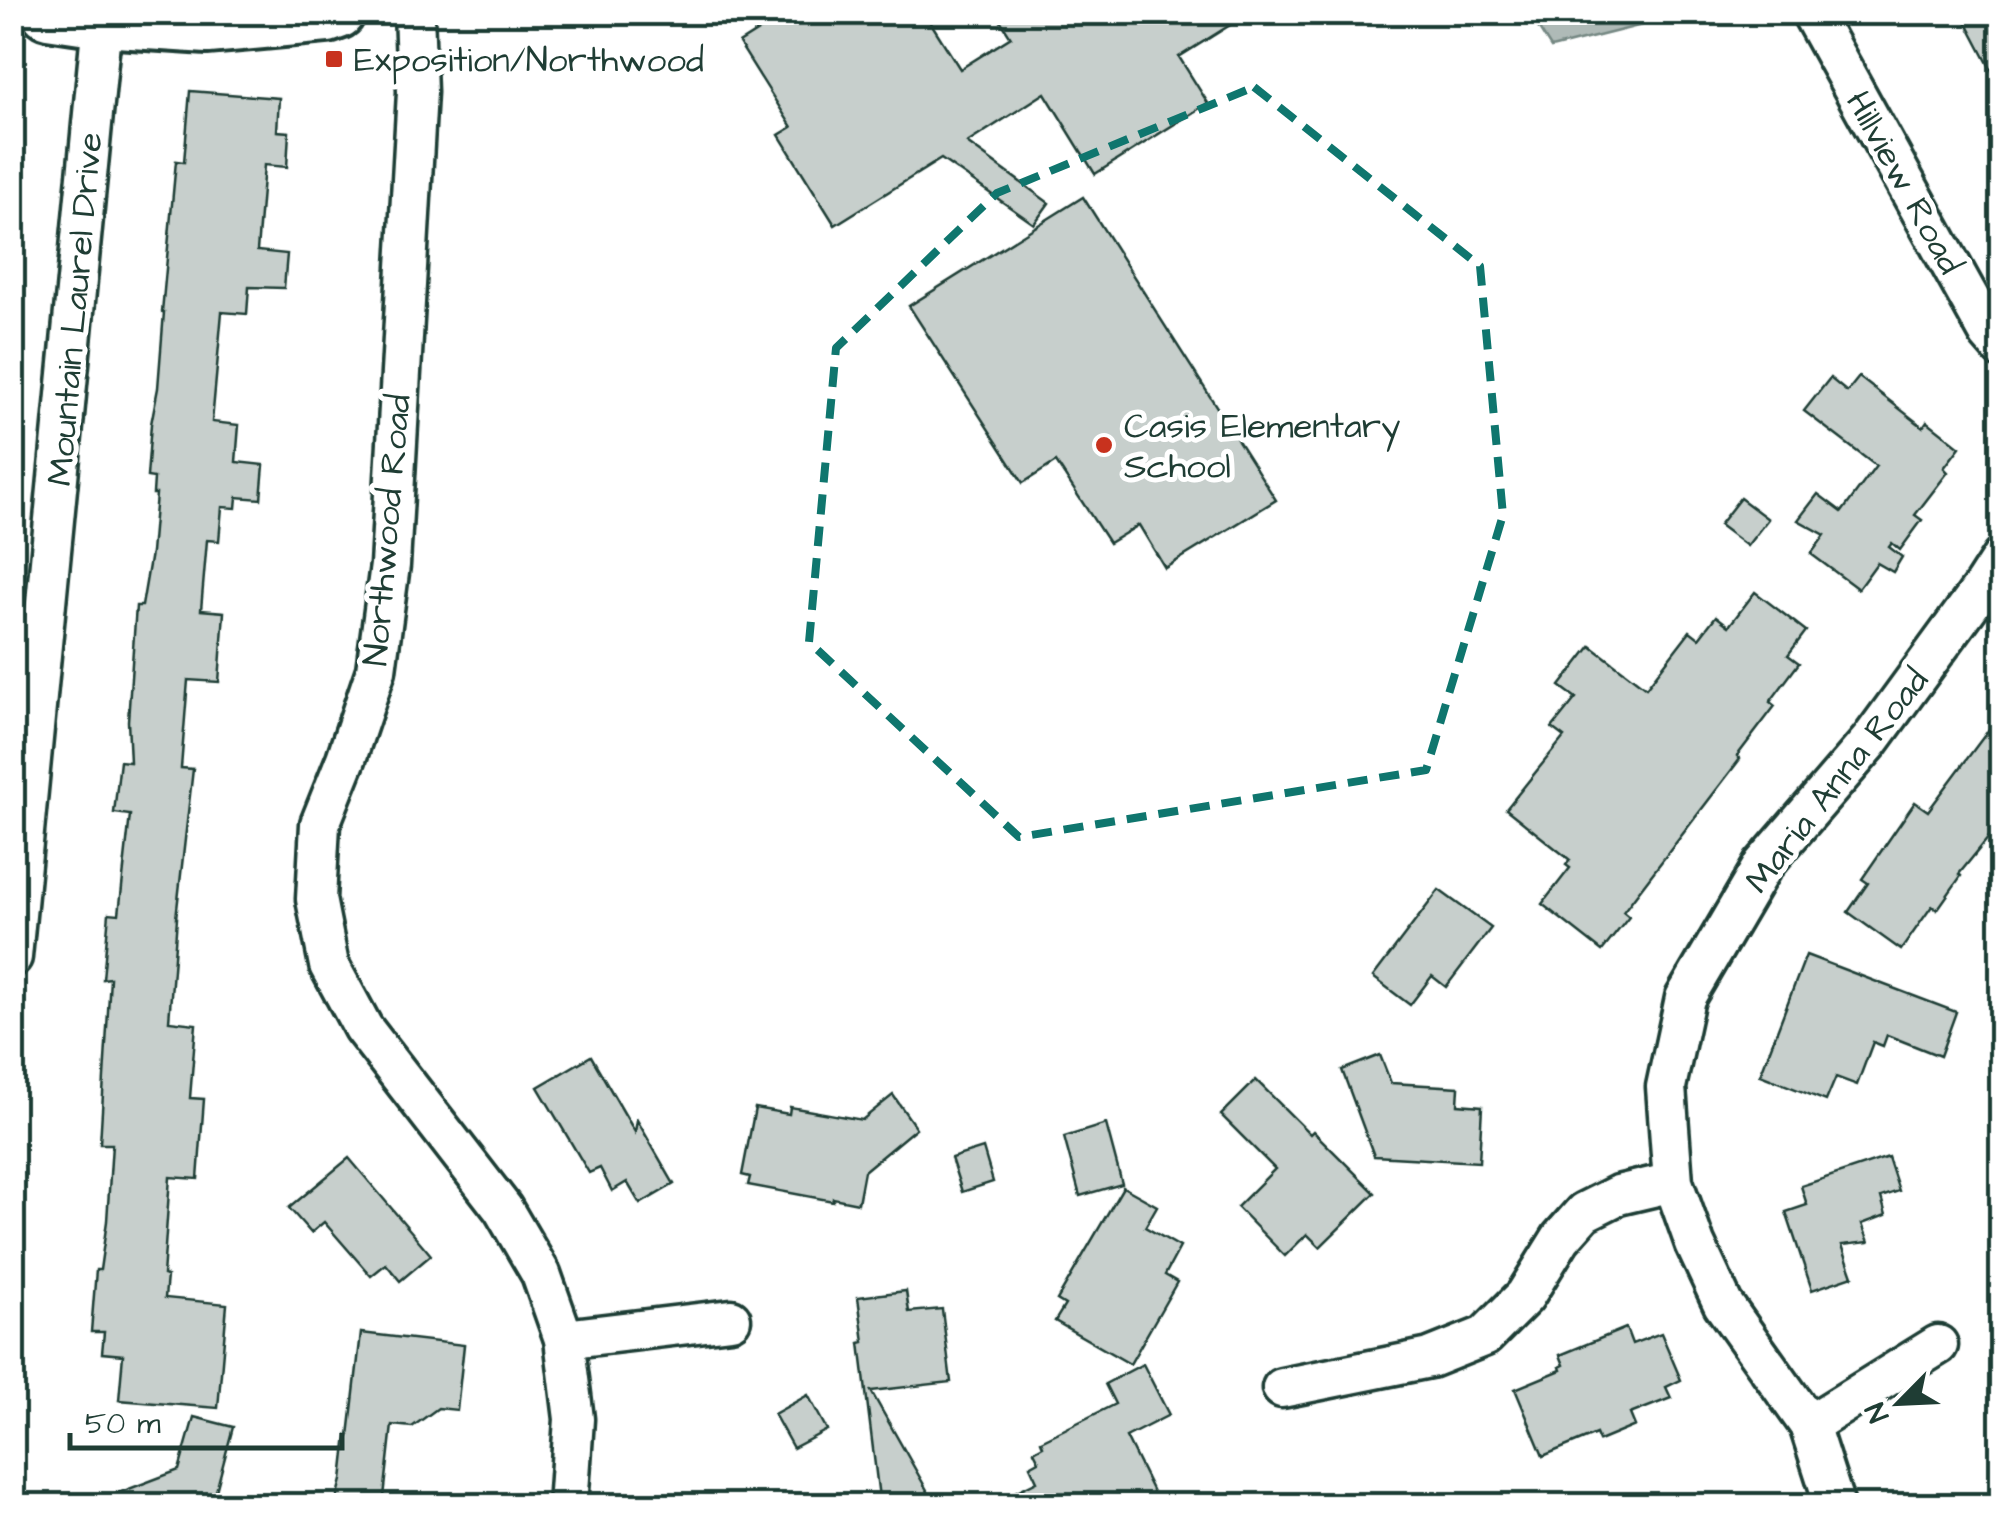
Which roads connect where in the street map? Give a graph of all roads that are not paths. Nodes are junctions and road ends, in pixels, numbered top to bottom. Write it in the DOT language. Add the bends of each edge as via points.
graph roads {
  1 [pos="48,12"];
  2 [pos="338,12"];
  3 [pos="414,12"];
  4 [pos="1811,12"];
  5 [pos="102,20"];
  6 [pos="2002,349"];
  7 [pos="2002,558"];
  8 [pos="12,957"];
  9 [pos="1673,1182"];
  10 [pos="732,1320"];
  11 [pos="564,1339"];
  12 [pos="1938,1345"];
  13 [pos="1282,1388"];
  14 [pos="1809,1425"];
  15 [pos="568,1506"];
  16 [pos="1835,1506"];
  1 -- 5 [label="street"];
  2 -- 5 [label="street" via="208,26"];
  3 -- 11 [label="street, Northwood Road" via="417,92 390,565 376,670 320,824 316,899 330,965 363,1028 503,1209 541,1274"];
  4 -- 6 [label="street, Hillview Road"];
  5 -- 8 [label="street, Mountain Laurel Drive"];
  7 -- 9 [label="street, Maria Anna Road" via="1870,741 1763,866 1684,998 1666,1087"];
  9 -- 13 [label="street" via="1618,1195 1584,1212 1525,1296 1485,1336 1430,1358"];
  9 -- 14 [label="street, Maria Anna Road" via="1722,1304"];
  10 -- 11 [label="street"];
  11 -- 15 [label="street, Northwood Road" via="574,1419"];
  12 -- 14 [label="street"];
  14 -- 16 [label="street, Maria Anna Road"];
}
